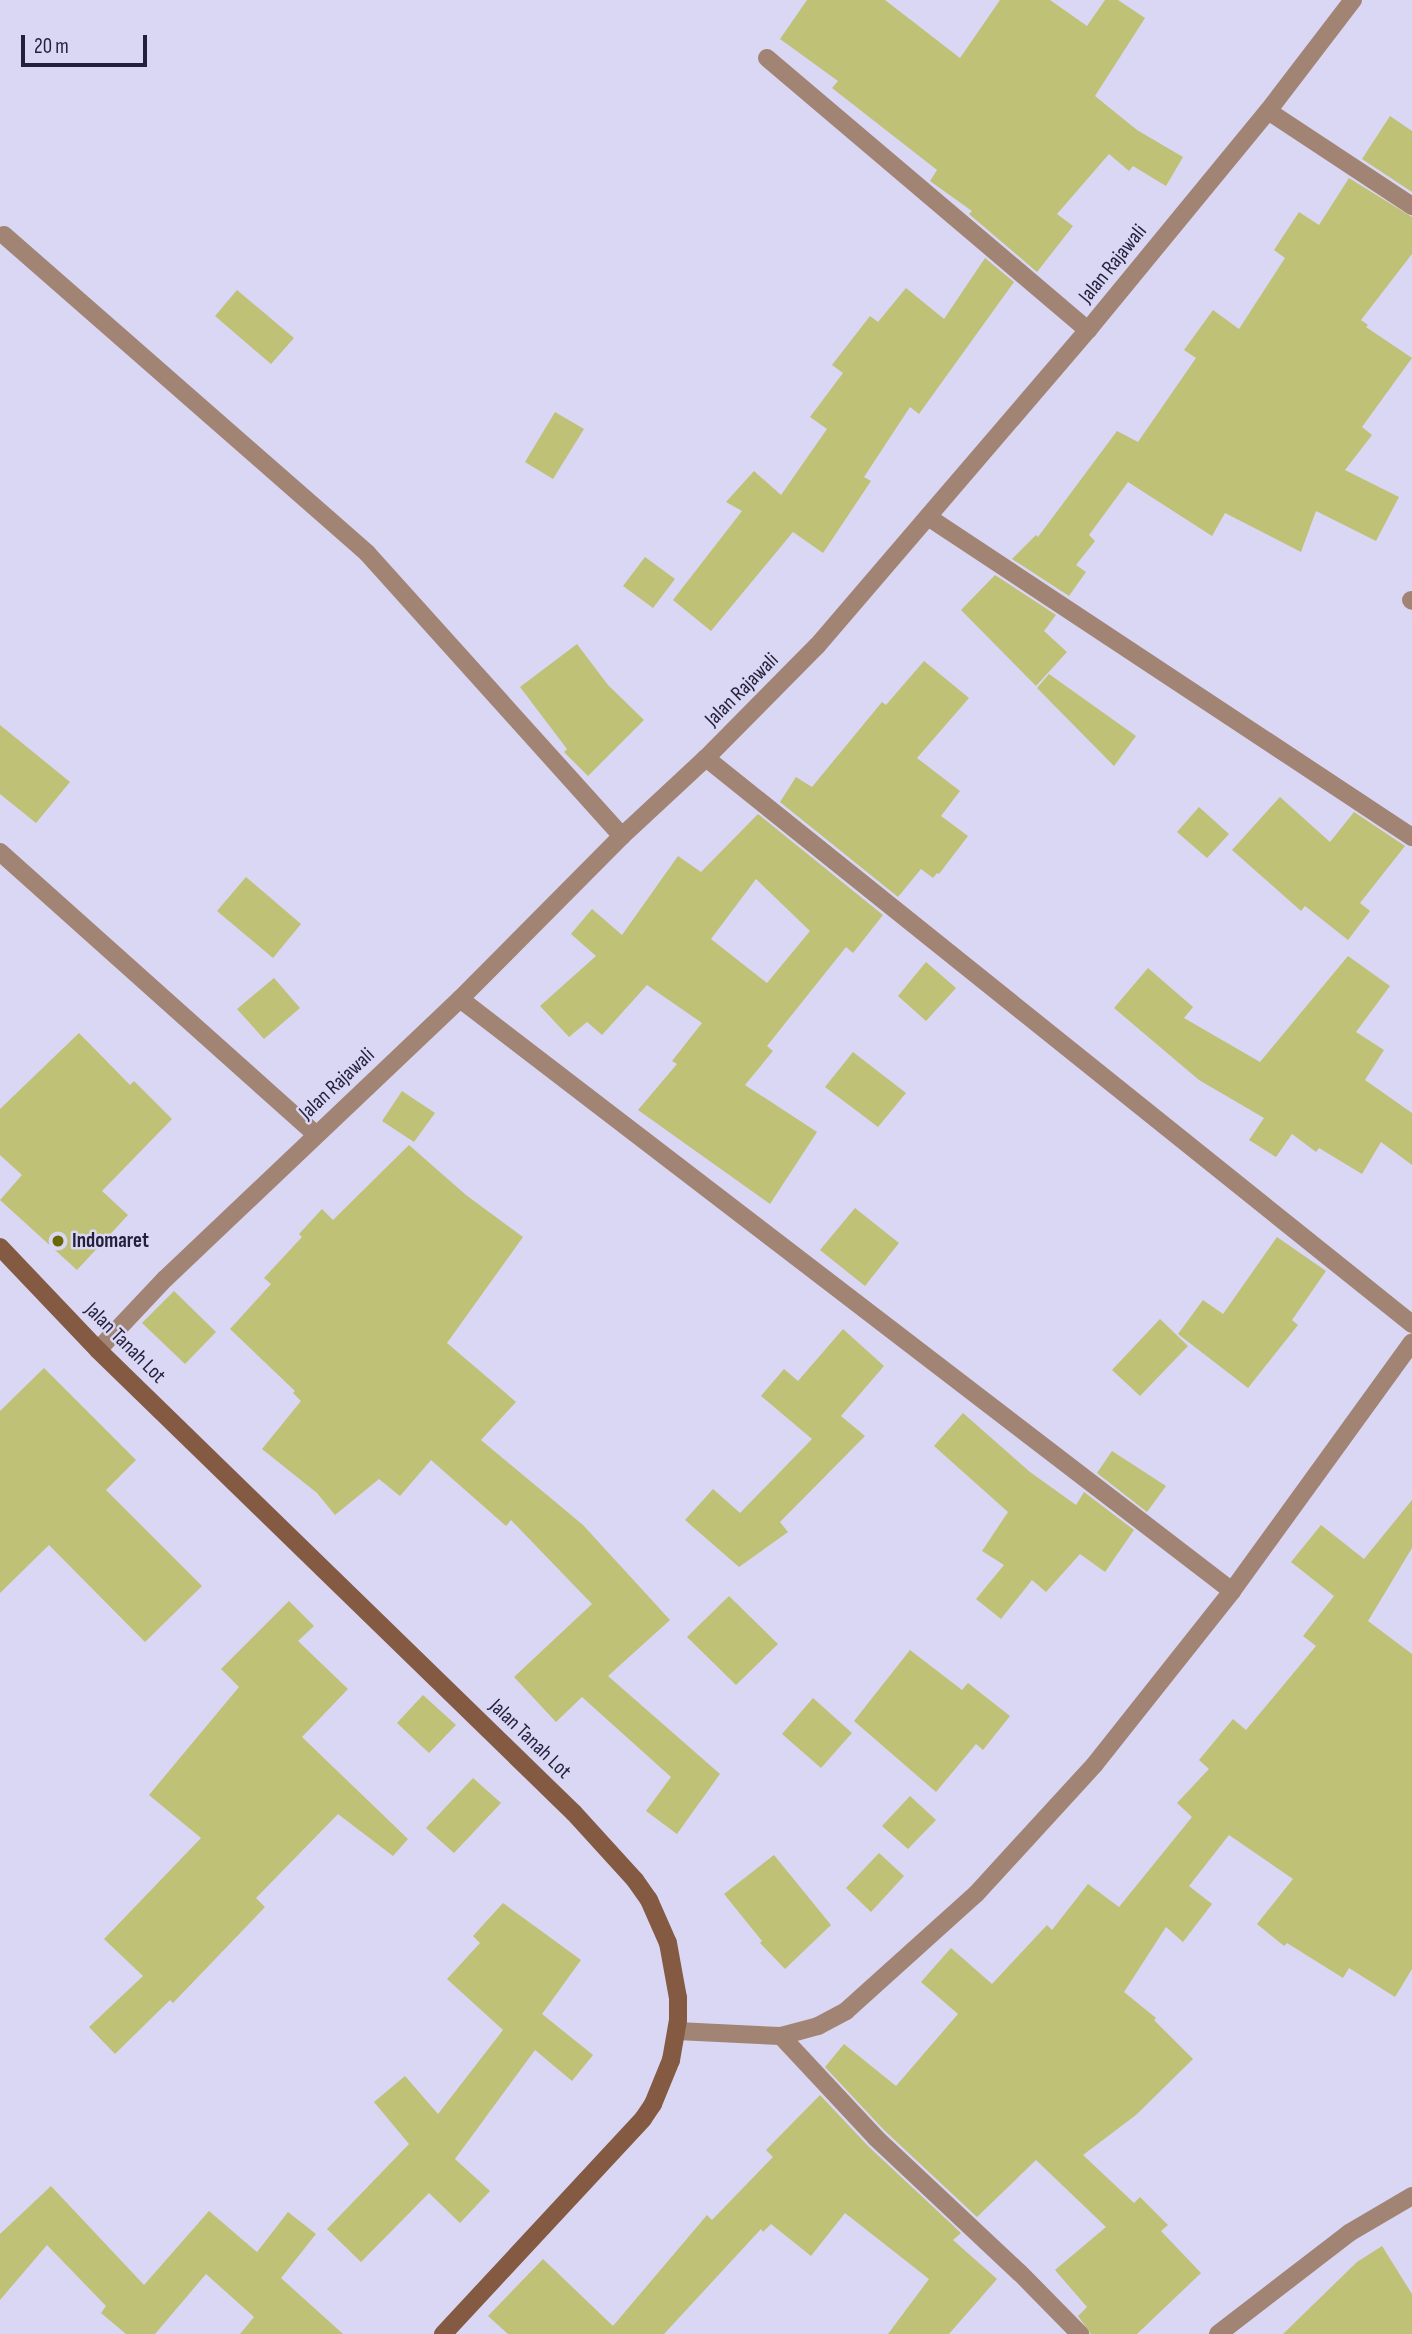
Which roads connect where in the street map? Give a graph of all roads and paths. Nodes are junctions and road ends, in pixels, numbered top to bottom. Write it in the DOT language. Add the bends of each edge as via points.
graph roads {
  1 [pos="1353,0"];
  2 [pos="767,58"];
  3 [pos="1268,111"];
  4 [pos="1412,206"];
  5 [pos="4,235"];
  6 [pos="1088,330"];
  7 [pos="928,517"];
  8 [pos="706,758"];
  9 [pos="622,836"];
  10 [pos="1412,837"];
  11 [pos="0,852"];
  12 [pos="460,999"];
  13 [pos="316,1135"];
  14 [pos="0,1247"];
  15 [pos="1412,1324"];
  16 [pos="1412,1342"];
  17 [pos="98,1350"];
  18 [pos="1232,1591"];
  19 [pos="677,2031"];
  20 [pos="781,2035"];
  21 [pos="1412,2196"];
  22 [pos="443,2334"];
  23 [pos="1080,2334"];
  24 [pos="1219,2334"];
  1 -- 3 [label="street, Jalan Rajawali"];
  2 -- 6 [label="street"];
  3 -- 4 [label="street"];
  3 -- 6 [label="street, Jalan Rajawali"];
  5 -- 9 [label="street" via="367,552"];
  6 -- 7 [label="street, Jalan Rajawali"];
  7 -- 8 [label="street, Jalan Rajawali" via="817,646"];
  7 -- 10 [label="street"];
  8 -- 9 [label="street, Jalan Rajawali"];
  8 -- 15 [label="street"];
  9 -- 12 [label="street, Jalan Rajawali"];
  11 -- 13 [label="street"];
  12 -- 13 [label="street, Jalan Rajawali"];
  12 -- 18 [label="street"];
  13 -- 17 [label="street, Jalan Rajawali" via="165,1279"];
  14 -- 17 [label="main road, Jalan Tanah Lot"];
  16 -- 18 [label="street"];
  17 -- 19 [label="main road, Jalan Tanah Lot" via="574,1812 635,1880 654,1912 673,1962"];
  18 -- 20 [label="street" via="1095,1764 976,1894 846,2011 818,2026"];
  19 -- 20 [label="street"];
  19 -- 22 [label="main road, Jalan Tanah Lot" via="662,2086 643,2119"];
  20 -- 23 [label="street" via="876,2138"];
  21 -- 24 [label="street" via="1349,2233"];
}
